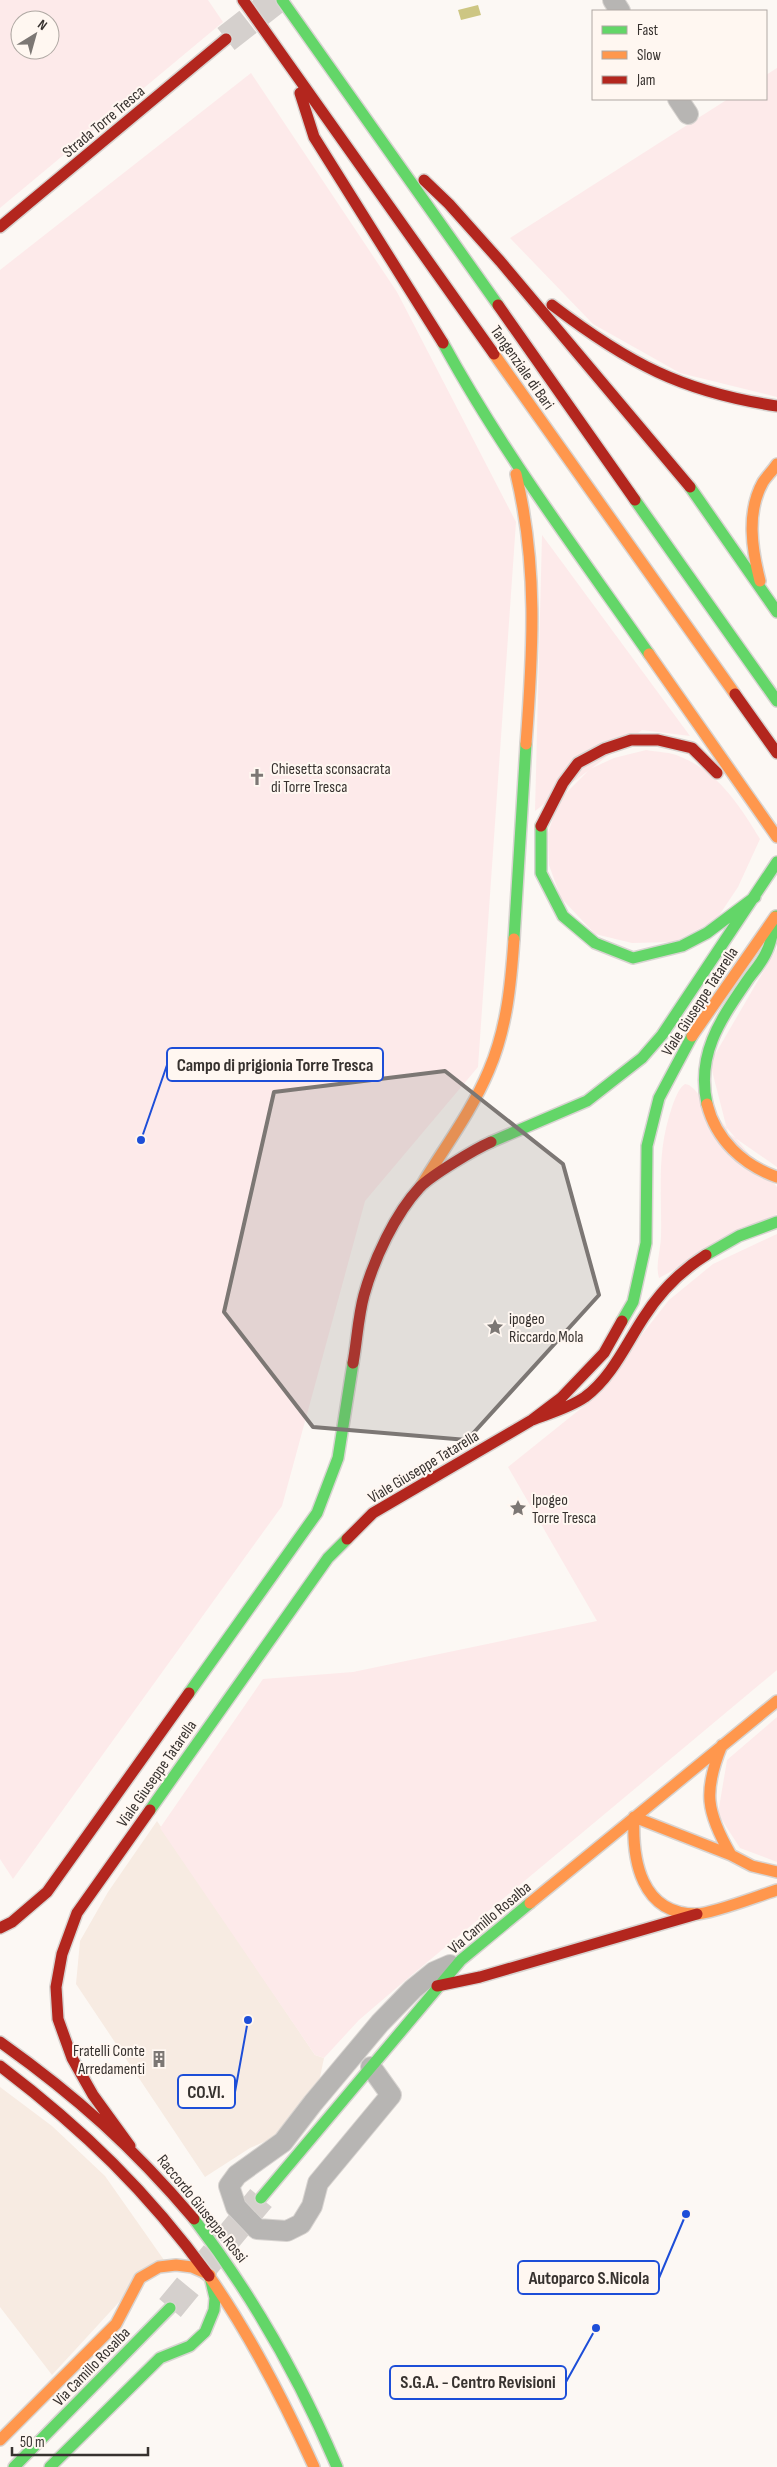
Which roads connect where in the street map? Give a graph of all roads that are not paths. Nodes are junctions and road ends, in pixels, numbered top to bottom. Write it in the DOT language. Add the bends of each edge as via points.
graph roads {
  1 [pos="243,0"];
  2 [pos="282,0"];
  3 [pos="226,39"];
  4 [pos="292,68"];
  5 [pos="375,133"];
  6 [pos="0,227"];
  7 [pos="500,261"];
  8 [pos="777,406"];
  9 [pos="511,456"];
  10 [pos="777,464"];
  11 [pos="764,593"];
  12 [pos="777,602"];
  13 [pos="777,612"];
  14 [pos="777,701"];
  15 [pos="777,753"];
  16 [pos="770,826"];
  17 [pos="777,837"];
  18 [pos="777,862"];
  19 [pos="755,897"];
  20 [pos="776,914"];
  21 [pos="777,1177"];
  22 [pos="421,1186"];
  23 [pos="777,1222"];
  24 [pos="532,1420"];
  25 [pos="777,1701"];
  26 [pos="722,1745"];
  27 [pos="634,1817"];
  28 [pos="731,1855"];
  29 [pos="777,1872"];
  30 [pos="777,1890"];
  31 [pos="697,1914"];
  32 [pos="0,1928"];
  33 [pos="461,1960"];
  34 [pos="437,1986"];
  35 [pos="0,2042"];
  36 [pos="0,2066"];
  37 [pos="371,2068"];
  38 [pos="130,2146"];
  39 [pos="261,2198"];
  40 [pos="210,2275"];
  41 [pos="170,2308"];
  42 [pos="0,2440"];
  43 [pos="14,2467"];
  44 [pos="50,2467"];
  45 [pos="314,2467"];
  46 [pos="337,2467"];
  1 -- 4 [label="main road, Tangenziale di Bari"];
  2 -- 5 [label="main road, Tangenziale di Bari"];
  3 -- 6 [label="main road, Strada Torre Tresca"];
  4 -- 9 [label="main road" via="314,137 436,328 471,394"];
  4 -- 15 [label="main road, Tangenziale di Bari"];
  5 -- 7 [label="main road" via="449,204"];
  5 -- 14 [label="main road, Tangenziale di Bari"];
  7 -- 8 [label="main road" via="537,294 617,352 664,375 720,396"];
  7 -- 11 [label="main road" via="683,477"];
  9 -- 16 [label="main road"];
  9 -- 22 [label="main road" via="532,546 532,579 528,723 509,997 489,1070 470,1108"];
  10 -- 11 [label="main road" via="763,483 753,514 753,557"];
  11 -- 12 [label="main road"];
  11 -- 13 [label="main road"];
  16 -- 17 [label="main road"];
  16 -- 19 [label="main road" via="692,748 658,740 631,740 578,763 563,783 540,828 541,873 563,916 595,943 633,958 682,946 707,934"];
  18 -- 19 [label="main road, Viale Giuseppe Tatarella"];
  19 -- 22 [label="main road, Viale Giuseppe Tatarella" via="662,1035 642,1058 587,1101 478,1147"];
  20 -- 21 [label="main road" via="767,950 715,1032 704,1059 703,1084 707,1110 721,1136 741,1158"];
  20 -- 24 [label="main road, Viale Giuseppe Tatarella" via="687,1044 658,1098 647,1146 646,1242 633,1302 604,1353 587,1374"];
  22 -- 32 [label="main road, Viale Giuseppe Tatarella" via="386,1238 364,1295 338,1458 317,1513 47,1892 12,1922"];
  23 -- 24 [label="main road" via="748,1232 693,1265 646,1313 607,1373 585,1396"];
  24 -- 38 [label="main road, Viale Giuseppe Tatarella" via="374,1512 328,1558 77,1913 63,1947 56,1998 63,2038 80,2072"];
  25 -- 26 [label="main road, Via Camillo Rosalba"];
  26 -- 27 [label="main road, Via Camillo Rosalba"];
  26 -- 28 [label="main road" via="708,1786 708,1808 714,1827"];
  27 -- 28 [label="main road"];
  27 -- 31 [label="main road" via="633,1849 641,1881 666,1906"];
  27 -- 33 [label="main road, Via Camillo Rosalba"];
  28 -- 29 [label="main road" via="752,1866"];
  30 -- 31 [label="main road"];
  31 -- 34 [label="main road" via="480,1977"];
  33 -- 34 [label="main road, Via Camillo Rosalba"];
  33 -- 37 [label="street" via="434,1972 413,1989 380,2023 283,2142 237,2175 229,2186 236,2207 257,2229 287,2231 301,2224 312,2206 318,2183 392,2095"];
  34 -- 37 [label="main road, Via Camillo Rosalba"];
  35 -- 38 [label="main road, Raccordo Giuseppe Rossi" via="68,2093"];
  36 -- 40 [label="main road" via="70,2120 113,2161 180,2235"];
  37 -- 39 [label="main road, Via Camillo Rosalba"];
  38 -- 46 [label="main road, Raccordo Giuseppe Rossi" via="216,2245 253,2300 293,2368"];
  40 -- 42 [label="main road" via="192,2267 176,2265 159,2267 140,2278 116,2324"];
  40 -- 44 [label="main road" via="214,2310 205,2332 190,2346 160,2358"];
  40 -- 45 [label="main road" via="268,2369"];
  41 -- 43 [label="main road, Via Camillo Rosalba"];
}
